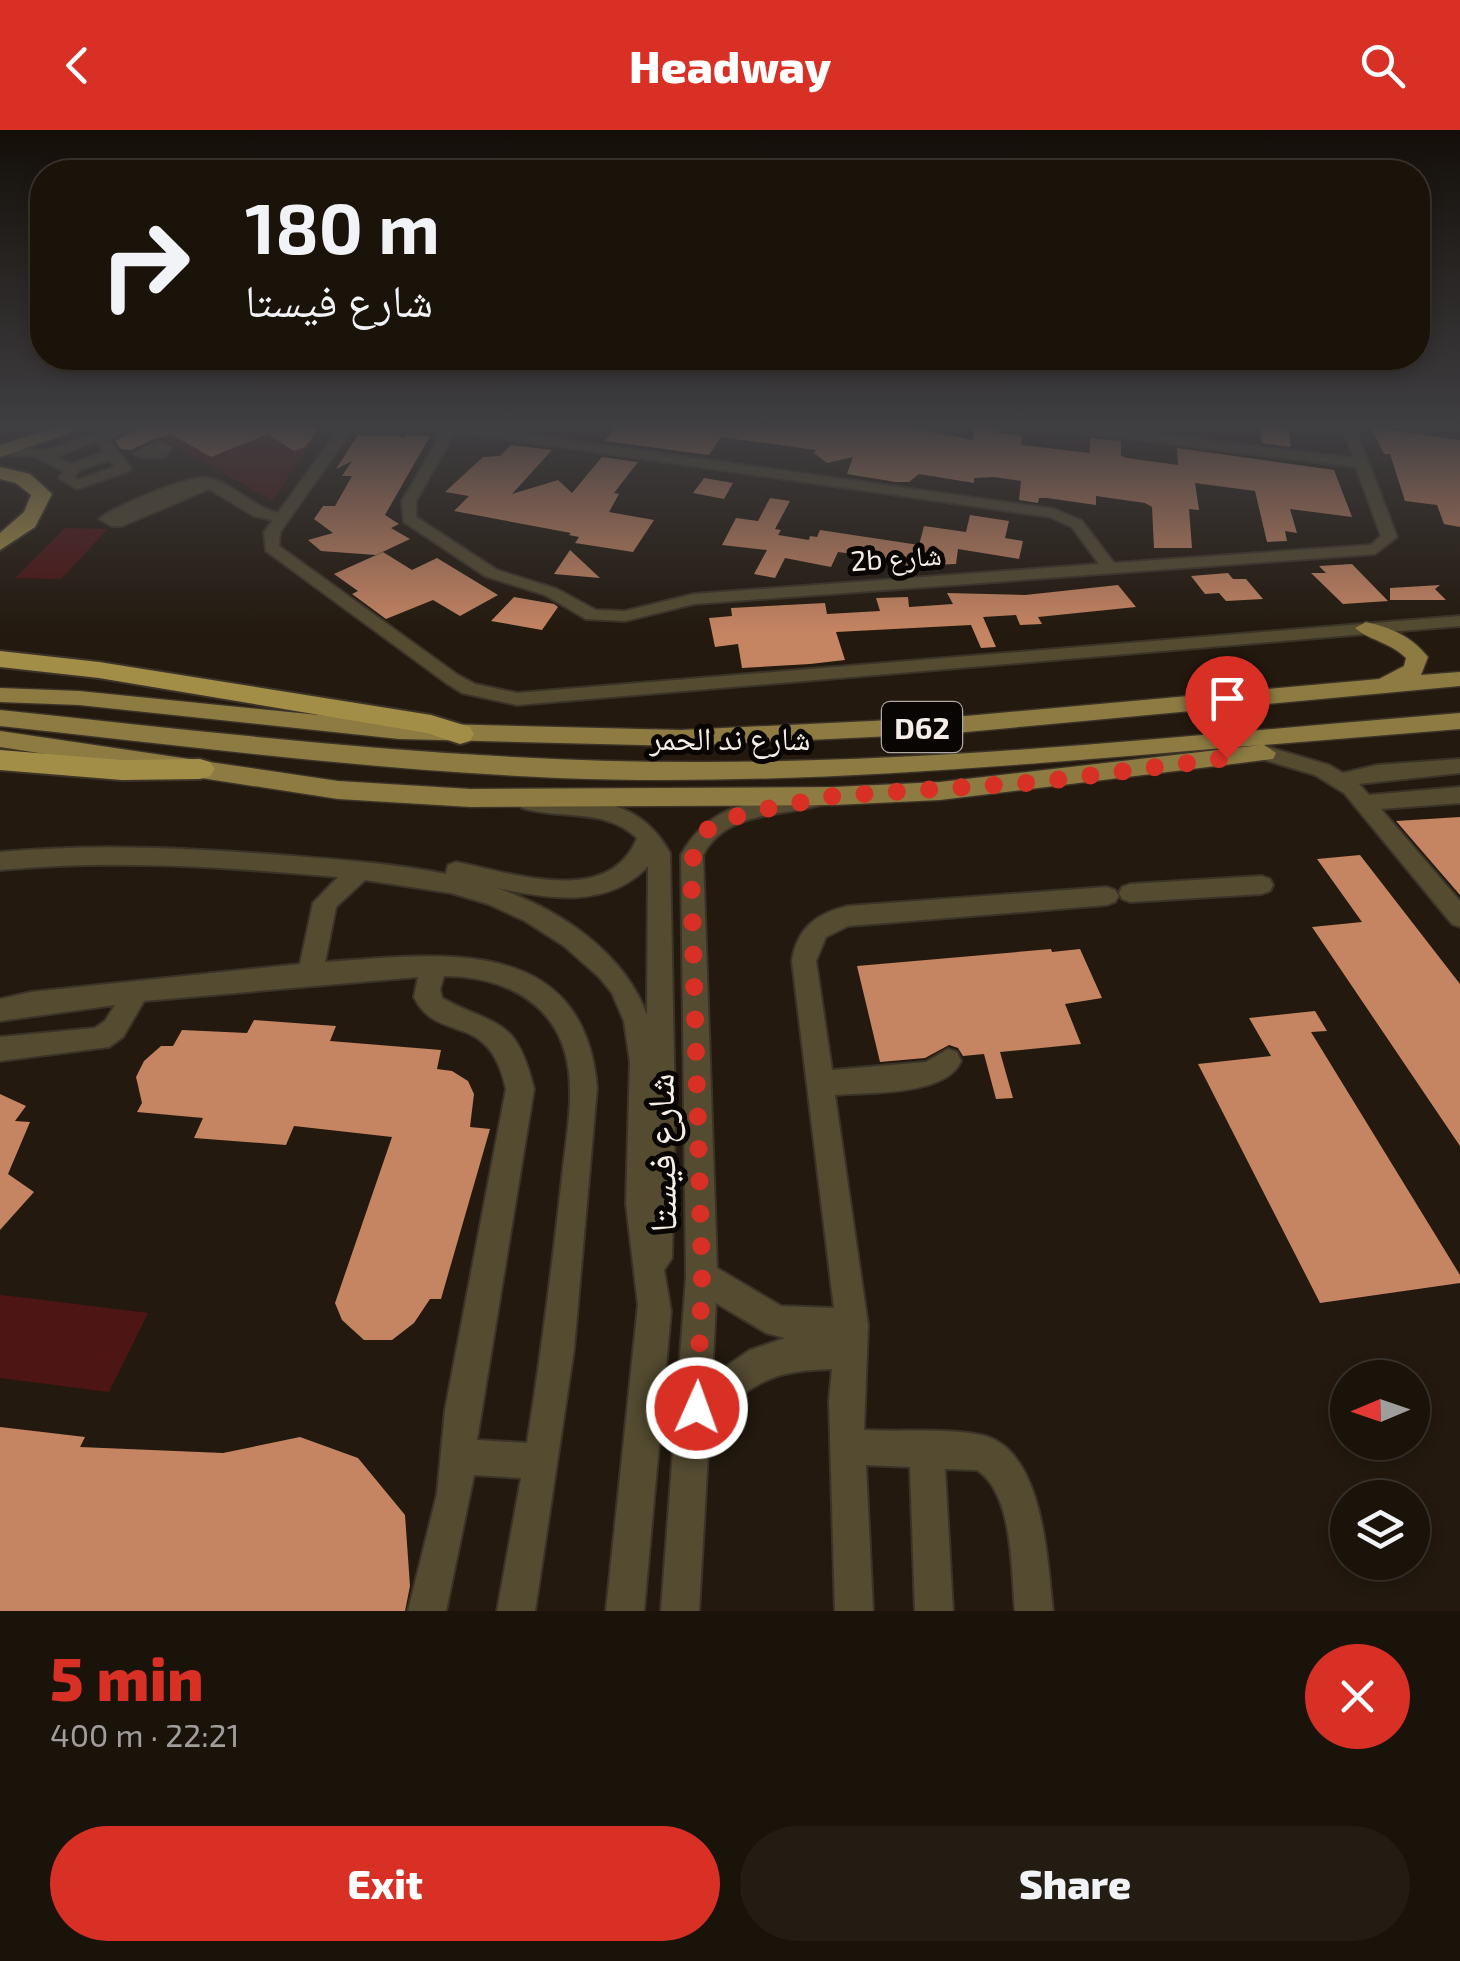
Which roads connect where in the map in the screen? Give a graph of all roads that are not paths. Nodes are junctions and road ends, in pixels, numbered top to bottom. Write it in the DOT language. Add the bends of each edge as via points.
graph roads {
  1 [pos="42,494"];
  2 [pos="167,494"];
  3 [pos="186,494"];
  4 [pos="227,494"];
  5 [pos="299,494"];
  6 [pos="414,494"];
  7 [pos="923,494"];
  8 [pos="1372,494"];
  9 [pos="282,518"];
  10 [pos="0,543"];
  11 [pos="1110,569"];
  12 [pos="1460,621"];
  13 [pos="1366,628"];
  14 [pos="0,658"];
  15 [pos="1460,680"];
  16 [pos="0,684"];
  17 [pos="1382,686"];
  18 [pos="0,696"];
  19 [pos="79,698"];
  20 [pos="1460,720"];
  21 [pos="1411,723"];
  22 [pos="460,734"];
  23 [pos="2,740"];
  24 [pos="1265,753"];
  25 [pos="1460,766"];
  26 [pos="200,769"];
  27 [pos="1342,782"];
  28 [pos="1460,795"];
  29 [pos="834,796"];
  30 [pos="471,798"];
  31 [pos="1365,804"];
  32 [pos="649,835"];
  33 [pos="0,851"];
  34 [pos="0,861"];
  35 [pos="360,871"];
  36 [pos="1262,885"];
  37 [pos="1460,917"];
  38 [pos="436,968"];
  39 [pos="311,972"];
  40 [pos="136,992"];
  41 [pos="660,997"];
  42 [pos="0,1010"];
  43 [pos="698,1018"];
  44 [pos="0,1049"];
  45 [pos="948,1061"];
  46 [pos="822,1084"];
  47 [pos="702,1277"];
  48 [pos="654,1310"];
  49 [pos="851,1338"];
  50 [pos="697,1408"];
  51 [pos="848,1448"];
  52 [pos="927,1451"];
  53 [pos="459,1457"];
  54 [pos="542,1462"];
  55 [pos="427,1611"];
  56 [pos="516,1611"];
  57 [pos="625,1611"];
  58 [pos="680,1611"];
  59 [pos="854,1611"];
  60 [pos="934,1611"];
  61 [pos="1034,1611"];
  1 -- 10 [label="highway" via="26,525"];
  2 -- 3 [label="street" via="106,519 117,523"];
  4 -- 9 [label="street" via="259,514"];
  5 -- 9 [label="street"];
  6 -- 11 [label="street, 2b شارع" via="406,515 417,527 491,573 603,616 694,599"];
  7 -- 11 [label="street" via="1054,513 1078,524"];
  8 -- 11 [label="street, 2b شارع" via="1389,537 1375,549"];
  9 -- 13 [label="street" via="270,540 276,554 452,679 504,698"];
  12 -- 13 [label="street"];
  13 -- 17 [label="main road" via="1397,638 1418,657 1414,670"];
  14 -- 22 [label="highway" via="431,724"];
  15 -- 17 [label="main road, شارع ند الحمر / D62"];
  16 -- 19 [label="main road"];
  17 -- 22 [label="main road, شارع ند الحمر / D62" via="860,731 662,738"];
  18 -- 19 [label="main road, شارع ند الحمر / D62"];
  19 -- 22 [label="main road, شارع ند الحمر / D62"];
  20 -- 21 [label="main road, شارع ند الحمر / D62"];
  21 -- 23 [label="main road, شارع ند الحمر / D62" via="983,760 709,771"];
  21 -- 24 [label="main road" via="1374,739"];
  23 -- 26 [label="highway" via="122,770"];
  24 -- 27 [label="street"];
  24 -- 29 [label="main road" via="1039,782"];
  25 -- 27 [label="street" via="1371,772"];
  26 -- 30 [label="main road" via="338,790"];
  27 -- 31 [label="street"];
  28 -- 31 [label="street"];
  29 -- 30 [label="main road"];
  29 -- 43 [label="street, شارع فيستا" via="735,815 709,828 696,846 691,866"];
  30 -- 32 [label="street" via="610,812"];
  31 -- 37 [label="street"];
  32 -- 33 [label="street" via="628,872 578,890 229,846"];
  32 -- 41 [label="street, شارع فيستا" via="660,863"];
  34 -- 35 [label="street" via="150,854"];
  35 -- 39 [label="street" via="325,903"];
  35 -- 48 [label="street" via="448,883 518,906 616,979 635,1016 641,1052 642,1228"];
  36 -- 46 [label="street" via="828,921 812,934 804,961"];
  38 -- 39 [label="street"];
  38 -- 53 [label="street" via="429,1002 495,1033 511,1053 520,1089"];
  38 -- 54 [label="street" via="488,969 528,986 560,1014 578,1054 583,1099"];
  39 -- 40 [label="street"];
  40 -- 42 [label="street"];
  40 -- 44 [label="street" via="114,1029 100,1039"];
  41 -- 43 [label="street" via="684,1002"];
  41 -- 48 [label="street, شارع فيستا"];
  43 -- 47 [label="street, شارع فيستا"];
  45 -- 46 [label="street" via="926,1074"];
  46 -- 49 [label="street"];
  47 -- 49 [label="street" via="777,1322"];
  47 -- 50 [label="street, شارع فيستا"];
  48 -- 57 [label="street, شارع فيستا"];
  49 -- 50 [label="street" via="762,1362"];
  49 -- 51 [label="street"];
  50 -- 58 [label="street, شارع فيستا"];
  51 -- 52 [label="street"];
  51 -- 59 [label="street"];
  52 -- 60 [label="street"];
  52 -- 61 [label="street" via="982,1454 1008,1473 1018,1496"];
  53 -- 54 [label="street"];
  53 -- 55 [label="street"];
  54 -- 56 [label="street"];
}
